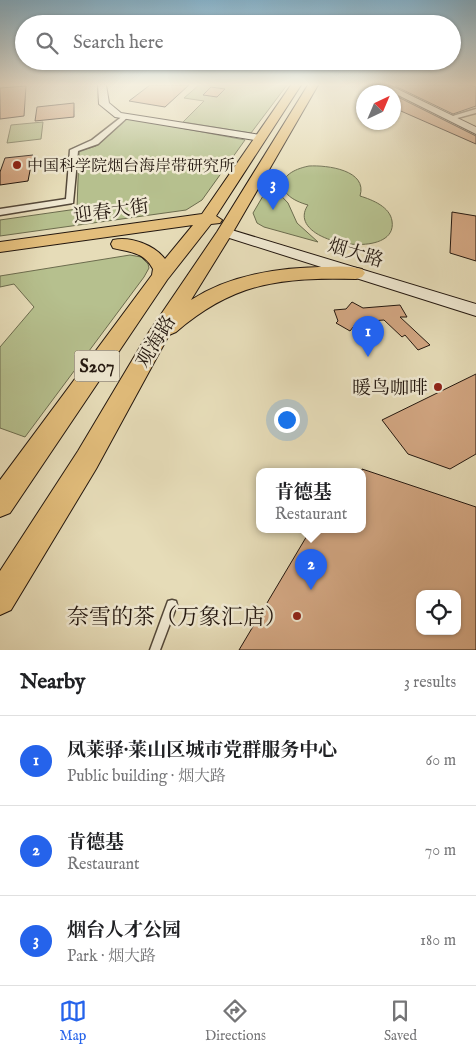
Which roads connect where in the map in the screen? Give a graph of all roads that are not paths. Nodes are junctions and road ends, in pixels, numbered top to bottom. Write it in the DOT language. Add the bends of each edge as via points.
graph roads {
  1 [pos="275,115"];
  2 [pos="295,115"];
  3 [pos="445,115"];
  4 [pos="460,115"];
  5 [pos="126,116"];
  6 [pos="450,118"];
  7 [pos="476,132"];
  8 [pos="260,138"];
  9 [pos="0,212"];
  10 [pos="202,225"];
  11 [pos="226,228"];
  12 [pos="119,244"];
  13 [pos="0,247"];
  14 [pos="0,261"];
  15 [pos="356,273"];
  16 [pos="161,276"];
  17 [pos="476,300"];
  18 [pos="476,310"];
  19 [pos="156,338"];
  20 [pos="0,503"];
  21 [pos="0,599"];
  22 [pos="172,605"];
  23 [pos="155,650"];
  1 -- 8 [label="main road, 观海路 / S207"];
  2 -- 11 [label="main road, 观海路 / S207"];
  3 -- 6 [label="street"];
  4 -- 6 [label="street"];
  5 -- 8 [label="street"];
  5 -- 9 [label="street" via="95,142 74,150 70,201"];
  6 -- 7 [label="street"];
  8 -- 10 [label="main road, 观海路 / S207"];
  10 -- 11 [label="main road, 迎春大街"];
  10 -- 12 [label="main road, 迎春大街"];
  10 -- 13 [label="main road, 迎春大街"];
  10 -- 16 [label="main road, 观海路 / S207"];
  11 -- 15 [label="street, 烟大路"];
  11 -- 17 [label="street, 烟大路"];
  11 -- 19 [label="main road, 观海路 / S207"];
  12 -- 14 [label="main road, 迎春大街"];
  12 -- 16 [label="main road" via="151,253 162,269"];
  15 -- 18 [label="street, 烟大路"];
  15 -- 19 [label="main road" via="291,274 234,288 210,297"];
  16 -- 20 [label="main road, 观海路 / S207"];
  19 -- 21 [label="main road, 观海路 / S207" via="87,460"];
  22 -- 23 [label="lane"];
}
